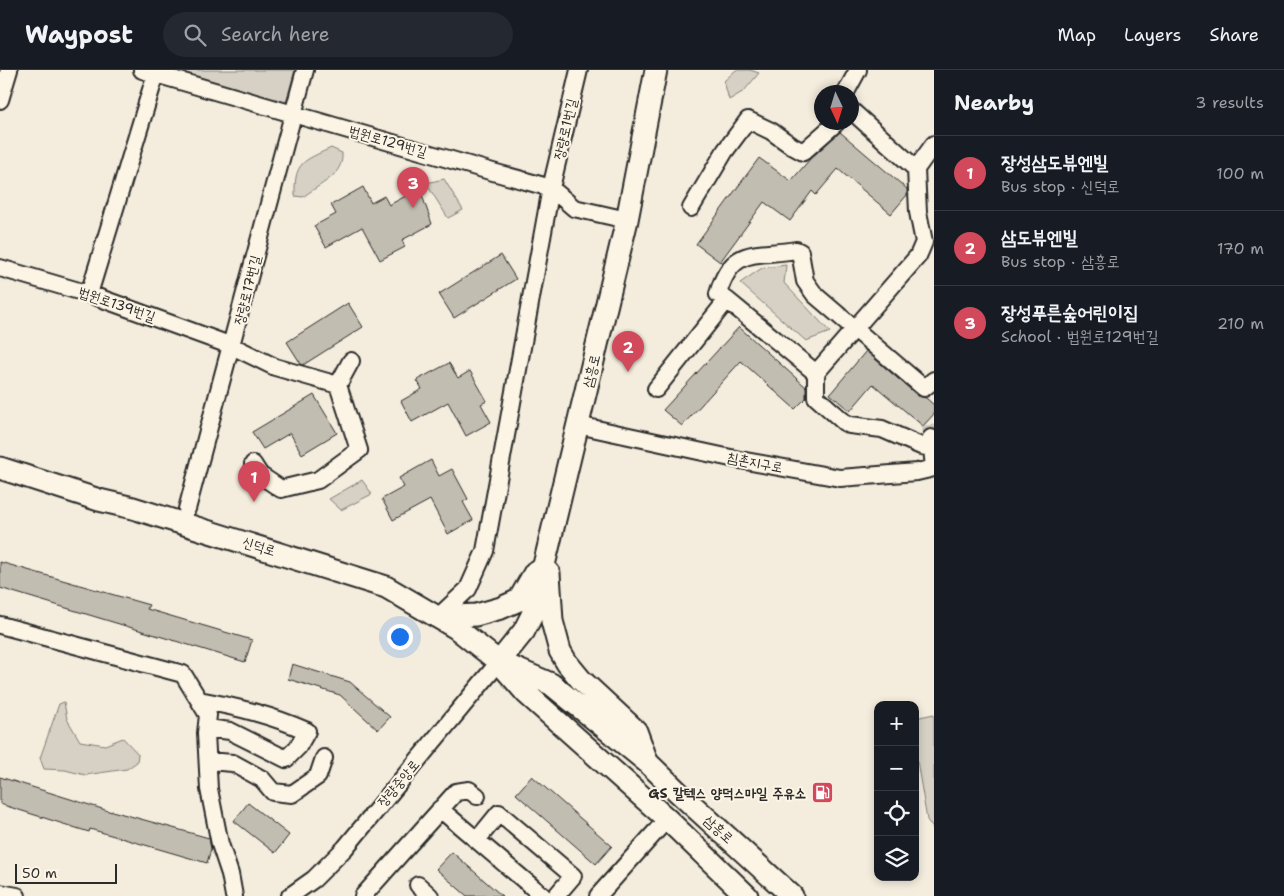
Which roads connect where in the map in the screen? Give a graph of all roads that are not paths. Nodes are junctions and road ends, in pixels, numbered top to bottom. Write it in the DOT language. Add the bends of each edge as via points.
graph roads {
  1 [pos="9,70"];
  2 [pos="305,70"];
  3 [pos="579,70"];
  4 [pos="656,70"];
  5 [pos="858,70"];
  6 [pos="152,71"];
  7 [pos="850,85"];
  8 [pos="0,100"];
  9 [pos="292,113"];
  10 [pos="859,117"];
  11 [pos="828,130"];
  12 [pos="934,144"];
  13 [pos="916,169"];
  14 [pos="551,188"];
  15 [pos="691,208"];
  16 [pos="627,220"];
  17 [pos="0,268"];
  18 [pos="88,294"];
  19 [pos="727,300"];
  20 [pos="854,328"];
  21 [pos="232,346"];
  22 [pos="351,361"];
  23 [pos="816,373"];
  24 [pos="934,380"];
  25 [pos="338,385"];
  26 [pos="656,389"];
  27 [pos="578,425"];
  28 [pos="932,443"];
  29 [pos="253,464"];
  30 [pos="0,468"];
  31 [pos="934,468"];
  32 [pos="188,509"];
  33 [pos="548,548"];
  34 [pos="438,617"];
  35 [pos="0,625"];
  36 [pos="499,662"];
  37 [pos="199,700"];
  38 [pos="207,728"];
  39 [pos="324,758"];
  40 [pos="208,761"];
  41 [pos="647,762"];
  42 [pos="477,796"];
  43 [pos="440,809"];
  44 [pos="667,819"];
  45 [pos="477,840"];
  46 [pos="0,893"];
  47 [pos="17,896"];
  48 [pos="234,896"];
  49 [pos="290,896"];
  50 [pos="363,896"];
  51 [pos="543,896"];
  52 [pos="556,896"];
  53 [pos="598,896"];
  54 [pos="747,896"];
  55 [pos="792,896"];
  1 -- 8 [label="street"];
  2 -- 9 [label="street, 장량로17번길"];
  3 -- 14 [label="street, 장량로1번길"];
  4 -- 16 [label="main road, 삼흥로"];
  5 -- 7 [label="street"];
  6 -- 9 [label="street, 법원로129번길"];
  6 -- 18 [label="street"];
  9 -- 14 [label="street, 법원로129번길"];
  9 -- 21 [label="street, 장량로17번길"];
  10 -- 13 [label="street"];
  11 -- 15 [label="street" via="803,152 771,130 748,120"];
  12 -- 13 [label="street"];
  13 -- 20 [label="street" via="918,212 924,242 918,256"];
  14 -- 16 [label="street, 법원로129번길" via="574,208"];
  14 -- 34 [label="street, 장량로1번길" via="484,551 468,589"];
  16 -- 27 [label="main road, 삼흥로"];
  17 -- 18 [label="street, 법원로139번길"];
  18 -- 21 [label="street, 법원로139번길"];
  19 -- 20 [label="street" via="718,294 722,280 736,261 748,255 796,250 802,258 805,281 815,295"];
  19 -- 23 [label="street"];
  19 -- 26 [label="street"];
  20 -- 23 [label="street"];
  20 -- 24 [label="street" via="924,388"];
  21 -- 25 [label="street, 법원로139번길" via="275,367"];
  21 -- 32 [label="street, 장량로17번길"];
  22 -- 25 [label="street"];
  23 -- 28 [label="street" via="816,397 844,422 882,429 921,446"];
  25 -- 29 [label="street" via="359,450 318,480 282,489 260,475"];
  27 -- 31 [label="street, 침촌지구로" via="840,478"];
  27 -- 33 [label="main road, 삼흥로"];
  28 -- 31 [label="street"];
  30 -- 34 [label="main road, 신덕로" via="386,587"];
  33 -- 34 [label="main road" via="519,600 476,615"];
  33 -- 36 [label="main road, 삼흥로" via="532,614 524,631"];
  33 -- 41 [label="main road" via="552,621 560,651 581,680 636,731"];
  34 -- 36 [label="main road, 신덕로"];
  35 -- 37 [label="street" via="183,674"];
  36 -- 41 [label="main road, 삼흥로" via="551,684"];
  36 -- 44 [label="main road, 삼흥로" via="527,694"];
  36 -- 49 [label="street, 장량중앙로" via="345,848 314,879"];
  37 -- 38 [label="street" via="208,715"];
  37 -- 38 [label="street" via="245,709 307,731 298,747 286,758 230,731"];
  38 -- 40 [label="street"];
  39 -- 40 [label="street" via="318,776 292,794 273,792 262,779 233,763"];
  40 -- 48 [label="street" via="209,789"];
  41 -- 55 [label="main road, 삼흥로"];
  42 -- 43 [label="street" via="469,790 456,792"];
  43 -- 45 [label="street"];
  43 -- 50 [label="street"];
  44 -- 53 [label="street"];
  44 -- 54 [label="main road, 삼흥로"];
  45 -- 51 [label="street"];
  45 -- 52 [label="street" via="499,813 573,876"];
  46 -- 47 [label="street"];
}
